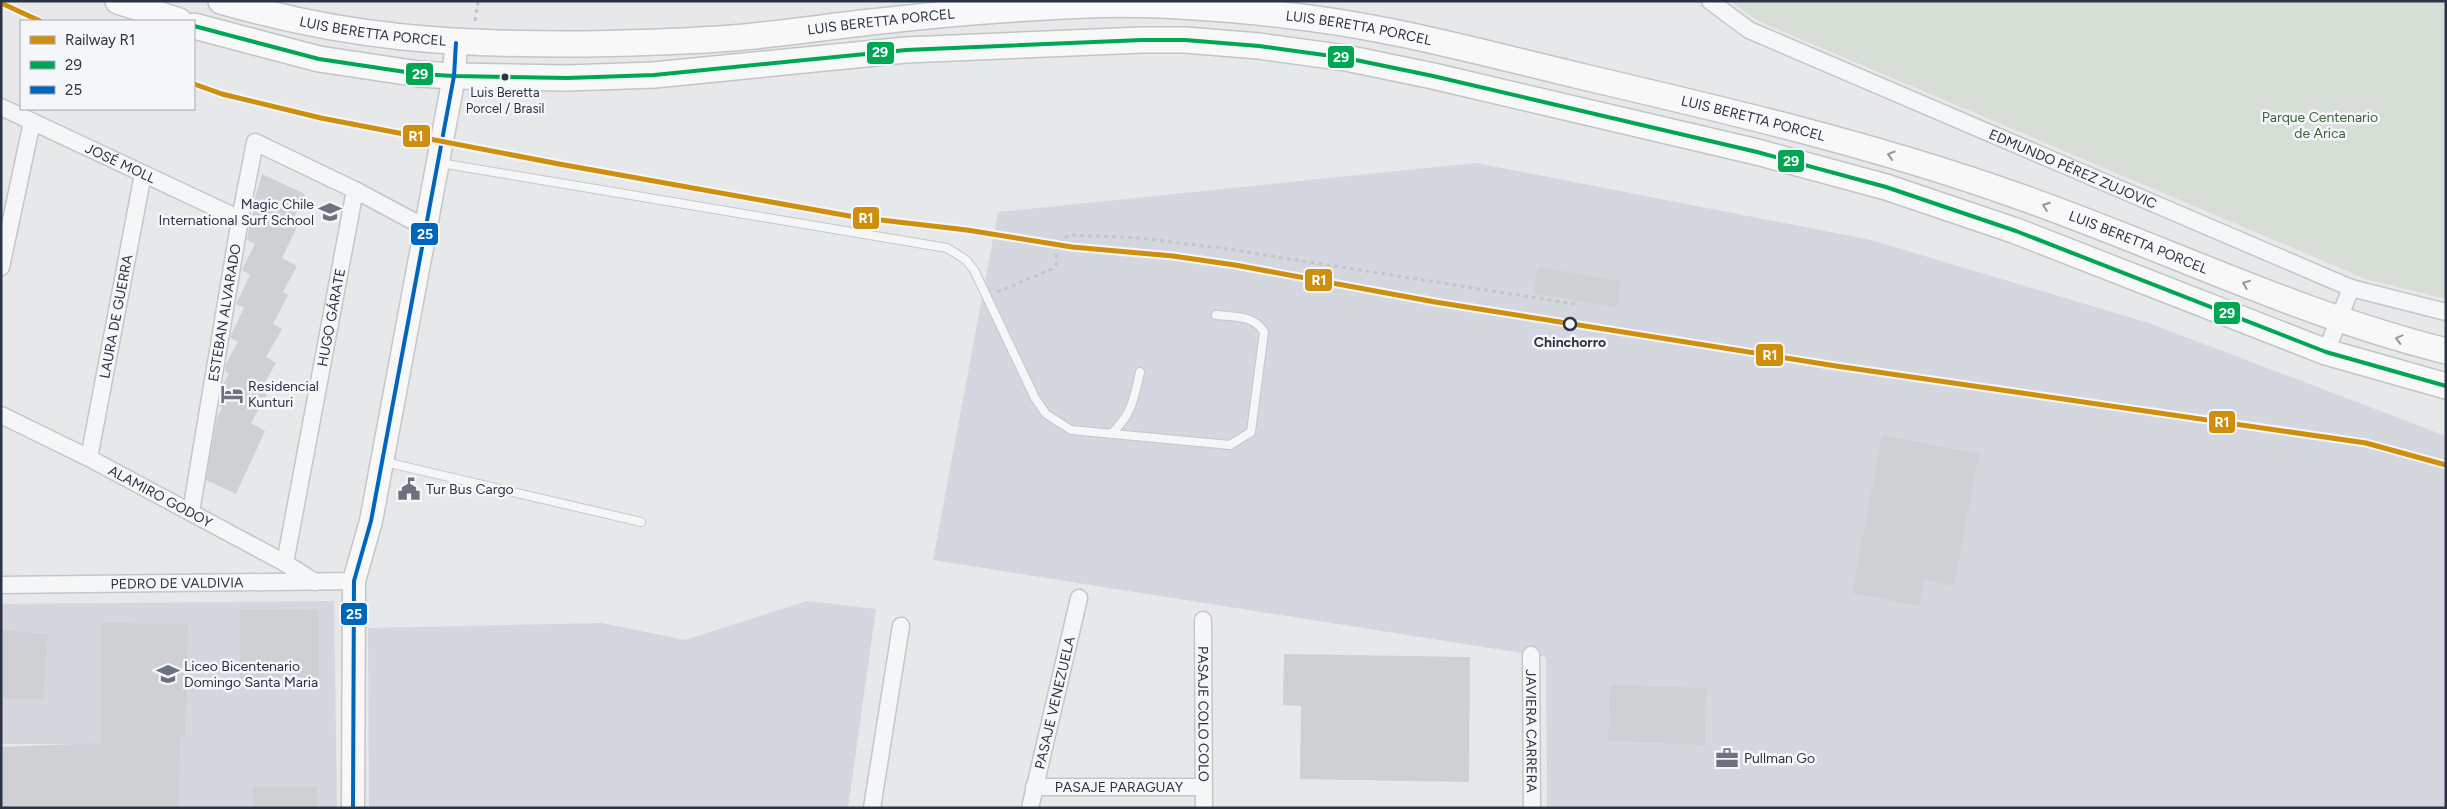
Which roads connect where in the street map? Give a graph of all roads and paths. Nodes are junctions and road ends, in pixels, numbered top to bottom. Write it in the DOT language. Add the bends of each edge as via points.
graph roads {
  1 [pos="118,1"];
  2 [pos="221,1"];
  3 [pos="1710,1"];
  4 [pos="1121,3"];
  5 [pos="176,20"];
  6 [pos="195,26"];
  7 [pos="456,43"];
  8 [pos="454,76"];
  9 [pos="1,107"];
  10 [pos="32,122"];
  11 [pos="438,163"];
  12 [pos="143,174"];
  13 [pos="355,190"];
  14 [pos="240,219"];
  15 [pos="426,228"];
  16 [pos="1,267"];
  17 [pos="2352,288"];
  18 [pos="987,296"];
  19 [pos="1575,304"];
  20 [pos="2446,312"];
  21 [pos="1216,315"];
  22 [pos="2340,321"];
  23 [pos="2446,351"];
  24 [pos="2326,352"];
  25 [pos="1140,372"];
  26 [pos="2446,386"];
  27 [pos="1,414"];
  28 [pos="1111,434"];
  29 [pos="89,458"];
  30 [pos="382,462"];
  31 [pos="191,512"];
  32 [pos="641,522"];
  33 [pos="286,563"];
  34 [pos="315,582"];
  35 [pos="354,582"];
  36 [pos="1,585"];
  37 [pos="1079,598"];
  38 [pos="1203,620"];
  39 [pos="901,626"];
  40 [pos="1531,655"];
  41 [pos="1034,787"];
  42 [pos="1203,787"];
  43 [pos="352,808"];
  44 [pos="872,808"];
  45 [pos="1030,808"];
  46 [pos="1204,808"];
  47 [pos="1532,808"];
  1 -- 5 [label="main road"];
  2 -- 7 [label="main road, LUIS BERETTA PORCEL" via="343,31"];
  3 -- 17 [label="street, EDMUNDO PÉREZ ZUJOVIC" via="1749,30"];
  4 -- 7 [label="main road, LUIS BERETTA PORCEL" via="976,12 734,38 664,42"];
  22 -- 4 [label="main road, LUIS BERETTA PORCEL, one-way" via="2010,193 1764,120 1447,44 1341,23 1214,8"];
  6 -- 8 [label="main road, LUIS BERETTA PORCEL" via="319,59"];
  7 -- 8 [label="street"];
  8 -- 11 [label="street"];
  8 -- 24 [label="main road, LUIS BERETTA PORCEL" via="567,78 645,75 906,50 1067,42 1185,40 1301,51 1450,80 1757,152 1886,187 2035,238"];
  9 -- 10 [label="street, JOSÉ MOLL"];
  10 -- 12 [label="street, JOSÉ MOLL"];
  10 -- 16 [label="street"];
  11 -- 15 [label="street"];
  11 -- 18 [label="lane" via="947,248 966,260"];
  12 -- 14 [label="street, JOSÉ MOLL"];
  12 -- 29 [label="street, LAURA DE GUERRA"];
  13 -- 14 [label="street, ESTEBAN ALVARADO" via="255,142"];
  13 -- 15 [label="street"];
  13 -- 33 [label="street, HUGO GÁRATE"];
  14 -- 31 [label="street, ESTEBAN ALVARADO"];
  15 -- 30 [label="street"];
  17 -- 20 [label="street, EDMUNDO PÉREZ ZUJOVIC"];
  17 -- 22 [label="street"];
  18 -- 19 [label="path" via="1052,268 1056,264 1057,245 1071,235 1141,238 1226,249"];
  18 -- 28 [label="lane" via="1035,398 1046,414 1071,430"];
  21 -- 28 [label="lane" via="1247,318 1259,323 1264,332 1250,432 1230,445"];
  23 -- 22 [label="main road, LUIS BERETTA PORCEL, one-way"];
  22 -- 24 [label="street"];
  24 -- 26 [label="main road, LUIS BERETTA PORCEL"];
  25 -- 28 [label="lane" via="1132,405 1124,422"];
  27 -- 29 [label="street, ALAMIRO GODOY"];
  29 -- 31 [label="street, ALAMIRO GODOY"];
  30 -- 32 [label="lane"];
  30 -- 35 [label="street" via="367,543"];
  31 -- 33 [label="street, ALAMIRO GODOY"];
  33 -- 34 [label="street, ALAMIRO GODOY"];
  34 -- 35 [label="street, PEDRO DE VALDIVIA"];
  34 -- 36 [label="street, PEDRO DE VALDIVIA"];
  35 -- 43 [label="street"];
  37 -- 41 [label="street, PASAJE VENEZUELA"];
  38 -- 42 [label="street, PASAJE COLO COLO"];
  39 -- 44 [label="street"];
  40 -- 47 [label="street, JAVIERA CARRERA"];
  41 -- 42 [label="street, PASAJE PARAGUAY"];
  41 -- 45 [label="street, PASAJE VENEZUELA"];
  42 -- 46 [label="street, PASAJE COLO COLO"];
}
